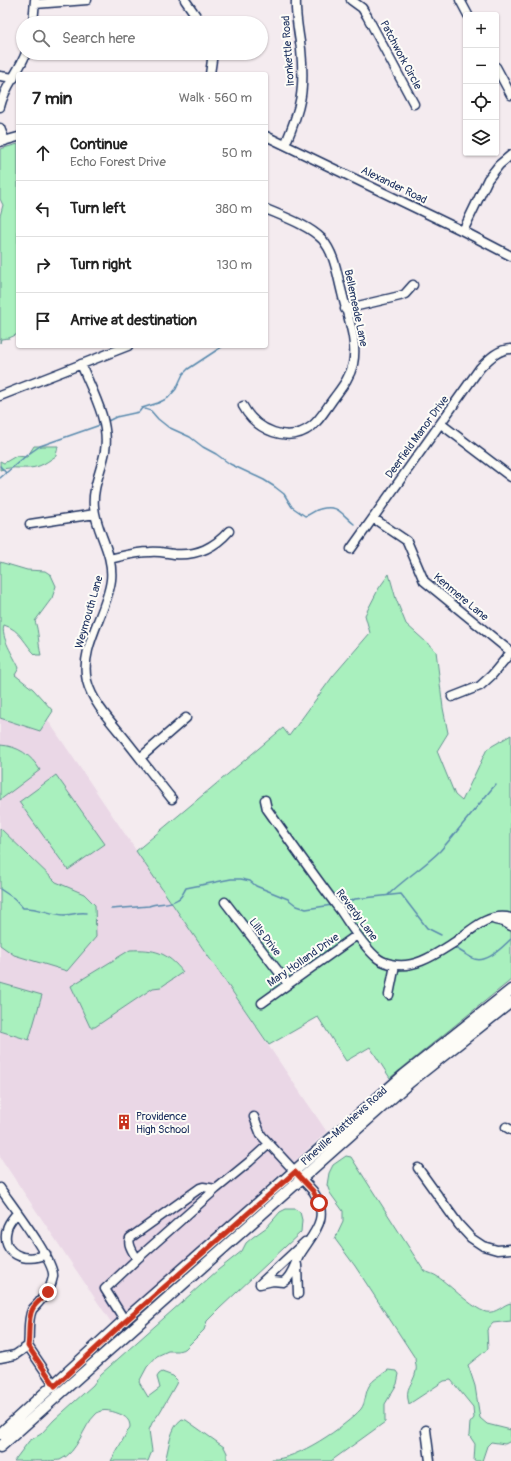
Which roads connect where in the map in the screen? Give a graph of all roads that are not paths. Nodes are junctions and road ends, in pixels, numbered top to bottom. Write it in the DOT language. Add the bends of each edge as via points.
graph roads {
  1 [pos="87,0"];
  2 [pos="185,0"];
  3 [pos="296,0"];
  4 [pos="351,0"];
  5 [pos="460,0"];
  6 [pos="35,2"];
  7 [pos="466,12"];
  8 [pos="34,16"];
  9 [pos="196,16"];
  10 [pos="23,60"];
  11 [pos="212,60"];
  12 [pos="17,72"];
  13 [pos="210,72"];
  14 [pos="499,73"];
  15 [pos="16,74"];
  16 [pos="0,76"];
  17 [pos="14,78"];
  18 [pos="511,95"];
  19 [pos="414,104"];
  20 [pos="0,107"];
  21 [pos="0,128"];
  22 [pos="268,137"];
  23 [pos="16,138"];
  24 [pos="2,142"];
  25 [pos="285,145"];
  26 [pos="511,155"];
  27 [pos="268,210"];
  28 [pos="462,231"];
  29 [pos="511,256"];
  30 [pos="413,285"];
  31 [pos="346,309"];
  32 [pos="123,348"];
  33 [pos="511,349"];
  34 [pos="81,364"];
  35 [pos="0,396"];
  36 [pos="243,406"];
  37 [pos="441,424"];
  38 [pos="511,477"];
  39 [pos="95,514"];
  40 [pos="374,518"];
  41 [pos="30,524"];
  42 [pos="229,531"];
  43 [pos="351,549"];
  44 [pos="110,559"];
  45 [pos="511,652"];
  46 [pos="452,697"];
  47 [pos="186,718"];
  48 [pos="140,758"];
  49 [pos="172,799"];
  50 [pos="265,800"];
  51 [pos="225,902"];
  52 [pos="511,918"];
  53 [pos="488,919"];
  54 [pos="511,926"];
  55 [pos="357,935"];
  56 [pos="395,965"];
  57 [pos="288,984"];
  58 [pos="511,990"];
  59 [pos="389,995"];
  60 [pos="511,1002"];
  61 [pos="262,1003"];
  62 [pos="254,1117"];
  63 [pos="269,1144"];
  64 [pos="418,1168"];
  65 [pos="299,1175"];
  66 [pos="0,1188"];
  67 [pos="216,1189"];
  68 [pos="17,1213"];
  69 [pos="311,1238"];
  70 [pos="511,1249"];
  71 [pos="46,1254"];
  72 [pos="138,1259"];
  73 [pos="297,1260"];
  74 [pos="275,1268"];
  75 [pos="281,1282"];
  76 [pos="122,1323"];
  77 [pos="127,1335"];
  78 [pos="28,1346"];
  79 [pos="0,1358"];
  80 [pos="55,1386"];
  81 [pos="426,1430"];
  82 [pos="0,1434"];
  83 [pos="0,1448"];
  84 [pos="430,1461"];
  1 -- 6 [label="street" via="55,4"];
  2 -- 9 [label="street"];
  3 -- 25 [label="street, Ironkettle Road" via="303,88 298,115"];
  4 -- 19 [label="street, Patchwork Circle" via="358,4 367,16"];
  5 -- 7 [label="street"];
  6 -- 8 [label="street"];
  10 -- 12 [label="street"];
  11 -- 13 [label="street"];
  14 -- 18 [label="street"];
  15 -- 17 [label="street"];
  16 -- 17 [label="street"];
  17 -- 20 [label="street" via="4,93"];
  21 -- 24 [label="street"];
  22 -- 25 [label="street, Alexander Road"];
  23 -- 24 [label="street"];
  25 -- 28 [label="street, Alexander Road"];
  26 -- 28 [label="street" via="488,179"];
  27 -- 31 [label="street, Bellemeade Lane" via="314,233 327,246 335,264"];
  28 -- 29 [label="street, Alexander Road"];
  30 -- 31 [label="street" via="400,296"];
  31 -- 36 [label="street, Bellemeade Lane" via="355,347 352,367 344,384 313,425 296,434 277,434 263,428"];
  32 -- 34 [label="street"];
  33 -- 37 [label="street, Deerfield Manor Drive" via="494,355 480,368"];
  34 -- 35 [label="street"];
  34 -- 39 [label="street, Weymouth Lane" via="106,434 94,494"];
  37 -- 38 [label="street"];
  37 -- 40 [label="street, Deerfield Manor Drive"];
  39 -- 41 [label="street"];
  39 -- 44 [label="street, Weymouth Lane"];
  40 -- 43 [label="street, Deerfield Manor Drive"];
  40 -- 45 [label="street, Kenmere Lane" via="407,542 424,581"];
  42 -- 44 [label="street" via="213,546 193,553 147,552"];
  44 -- 48 [label="street, Weymouth Lane" via="110,587 88,652 86,671 98,703"];
  45 -- 46 [label="street" via="492,676 480,686"];
  47 -- 48 [label="street"];
  48 -- 49 [label="street, Weymouth Lane"];
  50 -- 55 [label="street, Reverdy Lane" via="267,809"];
  51 -- 57 [label="street, Lills Drive"];
  52 -- 53 [label="street, Reverdy Lane" via="506,916"];
  53 -- 54 [label="street"];
  53 -- 56 [label="street, Reverdy Lane" via="442,951 422,961 405,966"];
  55 -- 56 [label="street, Reverdy Lane" via="376,958"];
  55 -- 57 [label="street, Mary Holland Drive"];
  56 -- 59 [label="street"];
  57 -- 61 [label="street, Mary Holland Drive"];
  58 -- 65 [label="main road, Pineville-Matthews Road" via="404,1075"];
  60 -- 65 [label="main road, Pineville-Matthews Road"];
  62 -- 63 [label="street" via="257,1129"];
  63 -- 65 [label="street"];
  63 -- 67 [label="street"];
  64 -- 70 [label="street" via="471,1238 483,1246 497,1250"];
  65 -- 69 [label="street" via="316,1195 320,1209 318,1227"];
  65 -- 76 [label="main road, Pineville-Matthews Road"];
  65 -- 77 [label="main road, Pineville-Matthews Road"];
  66 -- 68 [label="street"];
  67 -- 72 [label="street"];
  67 -- 72 [label="street" via="200,1188 132,1236 129,1240 130,1246"];
  68 -- 71 [label="street"];
  68 -- 71 [label="street" via="6,1229 7,1246 14,1254 25,1258"];
  69 -- 73 [label="street"];
  69 -- 74 [label="street"];
  71 -- 78 [label="street" via="54,1275 48,1292 33,1309 29,1320"];
  72 -- 76 [label="street" via="104,1289"];
  73 -- 75 [label="street" via="288,1278"];
  73 -- 75 [label="street" via="298,1294"];
  74 -- 75 [label="street" via="275,1274"];
  74 -- 75 [label="street" via="260,1284 269,1281"];
  76 -- 77 [label="main road"];
  76 -- 80 [label="main road, Pineville-Matthews Road"];
  77 -- 83 [label="main road, Pineville-Matthews Road"];
  78 -- 79 [label="street" via="15,1355"];
  78 -- 80 [label="street"];
  80 -- 82 [label="main road, Pineville-Matthews Road"];
  81 -- 84 [label="street"];
}
